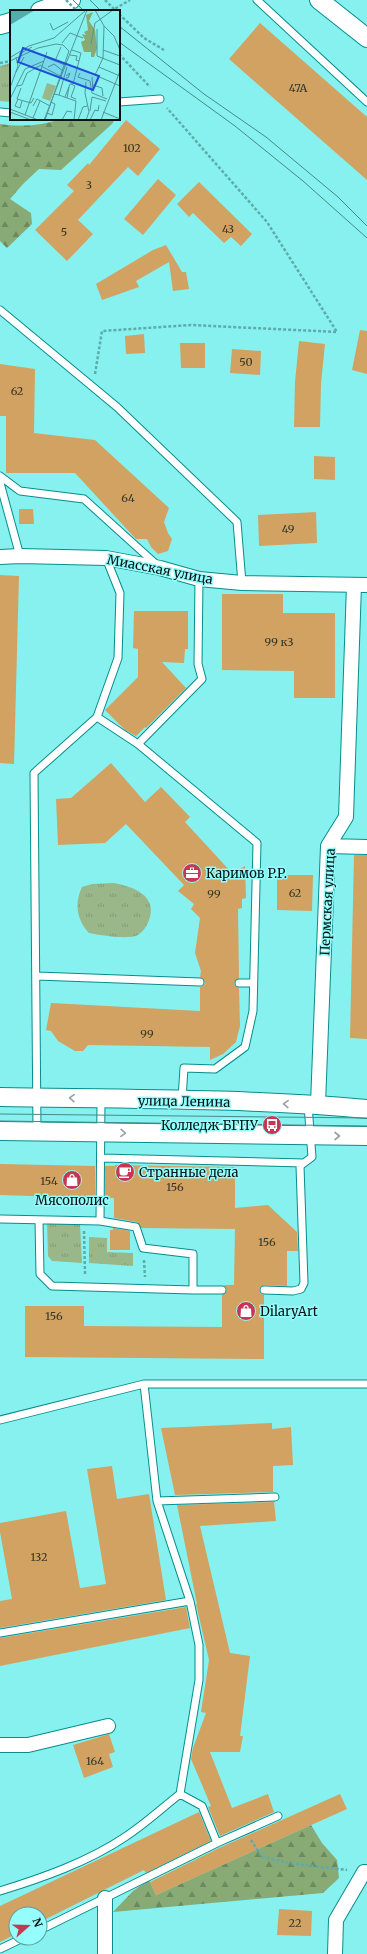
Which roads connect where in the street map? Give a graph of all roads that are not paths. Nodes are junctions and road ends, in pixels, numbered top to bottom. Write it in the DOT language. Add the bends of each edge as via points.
graph roads {
  1 [pos="48,0"];
  2 [pos="72,0"];
  3 [pos="257,0"];
  4 [pos="319,0"];
  5 [pos="40,10"];
  6 [pos="42,10"];
  7 [pos="10,22"];
  8 [pos="0,25"];
  9 [pos="367,38"];
  10 [pos="160,99"];
  11 [pos="120,102"];
  12 [pos="367,102"];
  13 [pos="0,112"];
  14 [pos="10,113"];
  15 [pos="0,310"];
  16 [pos="0,476"];
  17 [pos="0,483"];
  18 [pos="20,556"];
  19 [pos="0,557"];
  20 [pos="106,558"];
  21 [pos="160,568"];
  22 [pos="199,579"];
  23 [pos="242,582"];
  24 [pos="361,585"];
  25 [pos="96,717"];
  26 [pos="138,744"];
  27 [pos="328,846"];
  28 [pos="367,846"];
  29 [pos="37,976"];
  30 [pos="200,982"];
  31 [pos="239,983"];
  32 [pos="253,983"];
  33 [pos="0,1097"];
  34 [pos="36,1098"];
  35 [pos="101,1099"];
  36 [pos="182,1100"];
  37 [pos="313,1104"];
  38 [pos="367,1108"];
  39 [pos="0,1131"];
  40 [pos="37,1132"];
  41 [pos="102,1133"];
  42 [pos="310,1136"];
  43 [pos="367,1136"];
  44 [pos="102,1158"];
  45 [pos="304,1163"];
  46 [pos="0,1219"];
  47 [pos="39,1220"];
  48 [pos="100,1221"];
  49 [pos="193,1290"];
  50 [pos="222,1290"];
  51 [pos="264,1290"];
  52 [pos="144,1384"];
  53 [pos="367,1384"];
  54 [pos="0,1420"];
  55 [pos="275,1496"];
  56 [pos="157,1501"];
  57 [pos="190,1601"];
  58 [pos="0,1633"];
  59 [pos="108,1726"];
  60 [pos="0,1746"];
  61 [pos="180,1794"];
  62 [pos="278,1816"];
  63 [pos="217,1843"];
  64 [pos="365,1872"];
  65 [pos="0,1892"];
  66 [pos="105,1898"];
  67 [pos="48,1926"];
  68 [pos="106,1954"];
  69 [pos="335,1954"];
  1 -- 5 [label="street"];
  2 -- 6 [label="street"];
  3 -- 12 [label="lane"];
  4 -- 9 [label="street"];
  7 -- 8 [label="street"];
  10 -- 11 [label="lane"];
  13 -- 14 [label="lane"];
  15 -- 23 [label="lane" via="117,407 237,522"];
  16 -- 21 [label="lane" via="20,491 84,499"];
  17 -- 18 [label="lane"];
  18 -- 19 [label="street, Миасская улица"];
  18 -- 20 [label="street, Миасская улица"];
  20 -- 21 [label="street, Миасская улица"];
  20 -- 25 [label="lane" via="120,593 118,658"];
  21 -- 22 [label="street, Миасская улица"];
  22 -- 23 [label="street, Миасская улица"];
  22 -- 26 [label="lane" via="198,664 202,680"];
  23 -- 24 [label="street, Миасская улица"];
  24 -- 27 [label="street, Пермская улица" via="346,817"];
  25 -- 26 [label="lane"];
  25 -- 29 [label="lane" via="34,773"];
  26 -- 32 [label="lane" via="257,843"];
  27 -- 28 [label="street"];
  27 -- 37 [label="street, Пермская улица"];
  29 -- 30 [label="lane"];
  29 -- 34 [label="lane"];
  31 -- 32 [label="lane"];
  32 -- 36 [label="lane" via="253,1011 245,1047 215,1069 184,1068"];
  33 -- 34 [label="street, улица Ленина"];
  35 -- 34 [label="street, улица Ленина, one-way"];
  34 -- 40 [label="lane"];
  35 -- 36 [label="street, улица Ленина"];
  35 -- 41 [label="lane"];
  37 -- 36 [label="street, улица Ленина, one-way"];
  37 -- 38 [label="street, улица Ленина"];
  37 -- 42 [label="lane"];
  39 -- 40 [label="street"];
  40 -- 41 [label="street"];
  41 -- 42 [label="street, one-way"];
  41 -- 44 [label="lane"];
  42 -- 43 [label="street, one-way"];
  42 -- 45 [label="lane" via="312,1157"];
  44 -- 45 [label="lane"];
  44 -- 48 [label="lane"];
  45 -- 51 [label="lane" via="300,1166 304,1283 301,1289 293,1291"];
  46 -- 47 [label="lane"];
  47 -- 48 [label="lane"];
  47 -- 49 [label="lane" via="40,1274 52,1286"];
  48 -- 49 [label="lane" via="136,1227 144,1248 193,1254"];
  49 -- 50 [label="lane"];
  52 -- 53 [label="lane"];
  52 -- 54 [label="lane"];
  52 -- 56 [label="lane"];
  55 -- 56 [label="lane"];
  56 -- 57 [label="lane"];
  57 -- 58 [label="lane"];
  57 -- 61 [label="lane" via="199,1645 199,1680"];
  59 -- 60 [label="street" via="28,1745"];
  61 -- 63 [label="lane" via="202,1806"];
  61 -- 65 [label="lane" via="125,1837 81,1861"];
  62 -- 63 [label="lane"];
  63 -- 66 [label="lane"];
  64 -- 69 [label="street" via="336,1920"];
  66 -- 67 [label="lane"];
  66 -- 68 [label="street"];
}
